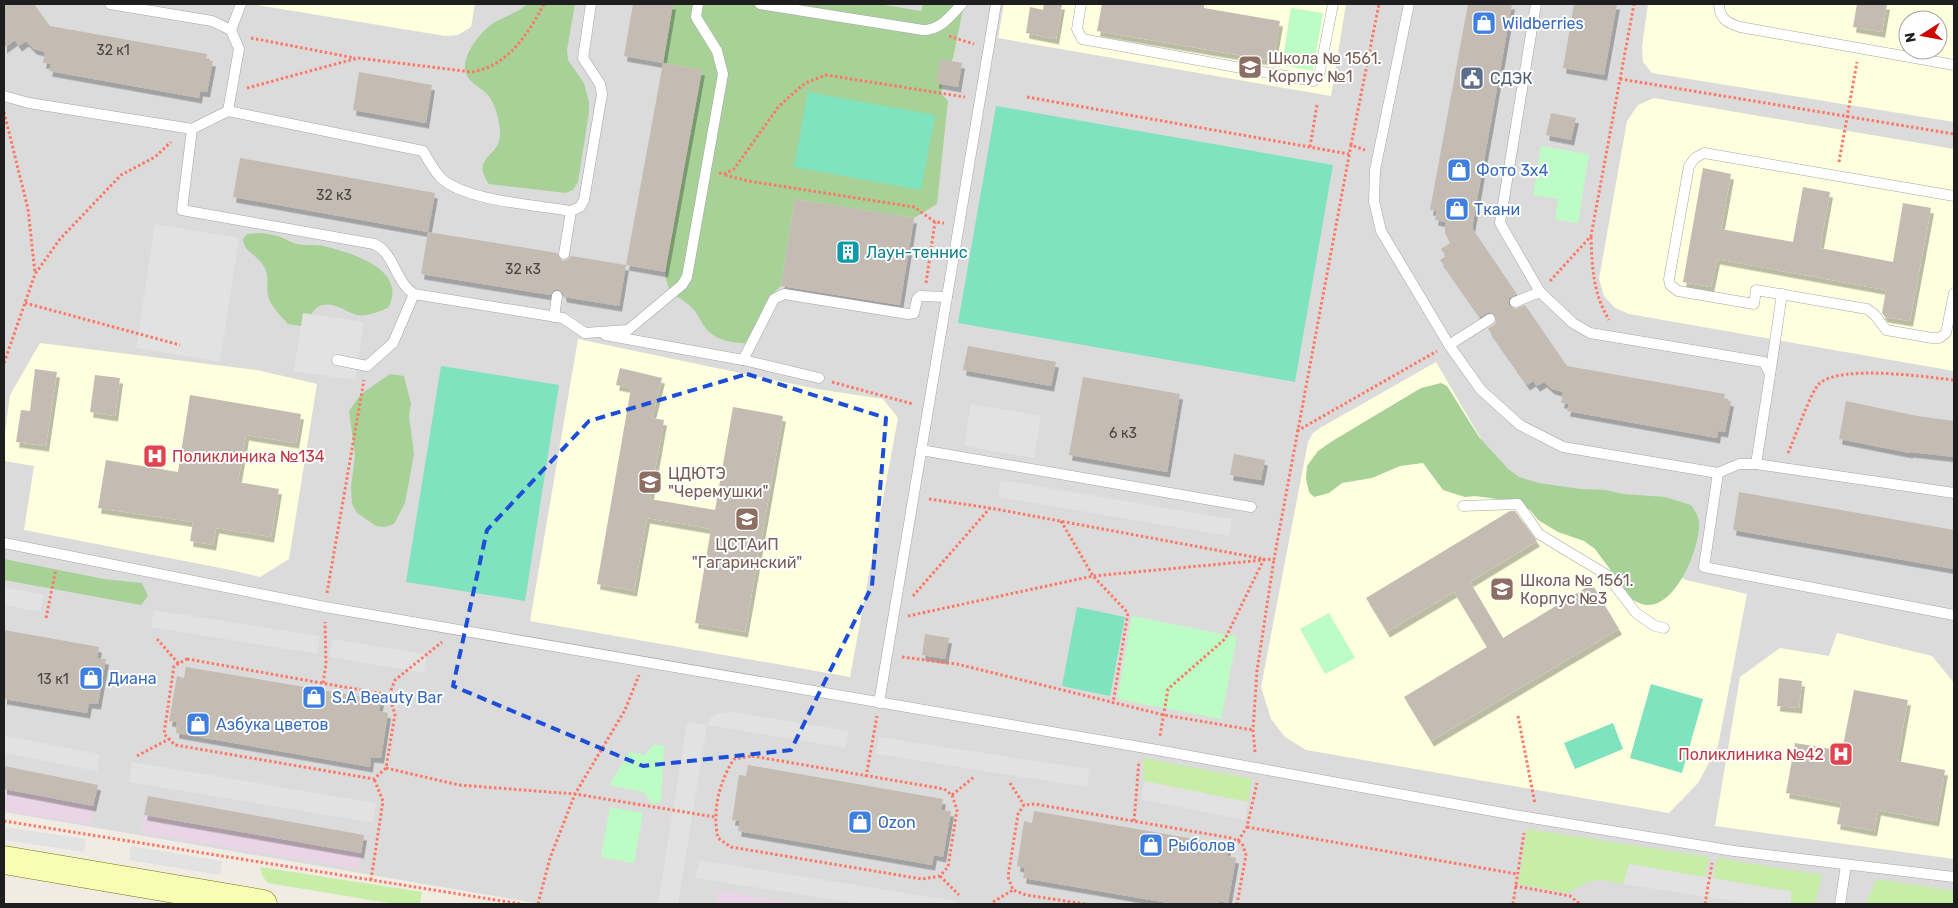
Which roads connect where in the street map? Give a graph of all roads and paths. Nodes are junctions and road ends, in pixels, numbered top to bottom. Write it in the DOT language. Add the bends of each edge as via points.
graph roads {
  1 [pos="110,4"];
  2 [pos="242,4"];
  3 [pos="544,4"];
  4 [pos="591,4"];
  5 [pos="698,4"];
  6 [pos="760,4"];
  7 [pos="962,4"];
  8 [pos="996,4"];
  9 [pos="1081,4"];
  10 [pos="1333,4"];
  11 [pos="1379,4"];
  12 [pos="1409,4"];
  13 [pos="1536,4"];
  14 [pos="1634,4"];
  15 [pos="1719,4"];
  16 [pos="231,30"];
  17 [pos="931,30"];
  18 [pos="1859,48"];
  19 [pos="989,49"];
  20 [pos="358,58"];
  21 [pos="1954,65"];
  22 [pos="1620,79"];
  23 [pos="232,93"];
  24 [pos="4,96"];
  25 [pos="1027,97"];
  26 [pos="980,99"];
  27 [pos="1317,105"];
  28 [pos="4,111"];
  29 [pos="228,111"];
  30 [pos="1848,115"];
  31 [pos="177,126"];
  32 [pos="192,129"];
  33 [pos="1954,134"];
  34 [pos="1351,146"];
  35 [pos="1310,147"];
  36 [pos="1349,154"];
  37 [pos="1378,154"];
  38 [pos="706,170"];
  39 [pos="724,174"];
  40 [pos="1836,175"];
  41 [pos="1954,196"];
  42 [pos="571,211"];
  43 [pos="935,222"];
  44 [pos="959,225"];
  45 [pos="1591,236"];
  46 [pos="564,254"];
  47 [pos="35,274"];
  48 [pos="1540,292"];
  49 [pos="1954,293"];
  50 [pos="414,294"];
  51 [pos="1782,294"];
  52 [pos="557,296"];
  53 [pos="924,296"];
  54 [pos="947,297"];
  55 [pos="1516,302"];
  56 [pos="25,303"];
  57 [pos="554,317"];
  58 [pos="1490,319"];
  59 [pos="589,332"];
  60 [pos="1618,337"];
  61 [pos="180,345"];
  62 [pos="1449,345"];
  63 [pos="337,360"];
  64 [pos="744,360"];
  65 [pos="4,363"];
  66 [pos="367,366"];
  67 [pos="1770,374"];
  68 [pos="819,378"];
  69 [pos="1954,380"];
  70 [pos="928,408"];
  71 [pos="1296,431"];
  72 [pos="921,450"];
  73 [pos="1756,464"];
  74 [pos="1782,468"];
  75 [pos="1718,473"];
  76 [pos="1954,492"];
  77 [pos="913,497"];
  78 [pos="1463,506"];
  79 [pos="1251,507"];
  80 [pos="990,508"];
  81 [pos="1061,521"];
  82 [pos="4,543"];
  83 [pos="59,554"];
  84 [pos="1264,559"];
  85 [pos="1274,559"];
  86 [pos="1093,576"];
  87 [pos="325,607"];
  88 [pos="1954,615"];
  89 [pos="46,618"];
  90 [pos="893,619"];
  91 [pos="1664,628"];
  92 [pos="448,637"];
  93 [pos="157,639"];
  94 [pos="887,655"];
  95 [pos="179,664"];
  96 [pos="640,672"];
  97 [pos="324,684"];
  98 [pos="389,695"];
  99 [pos="879,703"];
  100 [pos="1113,703"];
  101 [pos="1164,715"];
  102 [pos="1518,716"];
  103 [pos="1253,730"];
  104 [pos="169,738"];
  105 [pos="1157,750"];
  106 [pos="137,756"];
  107 [pos="1251,767"];
  108 [pos="386,768"];
  109 [pos="866,777"];
  110 [pos="974,777"];
  111 [pos="374,779"];
  112 [pos="1010,783"];
  113 [pos="575,794"];
  114 [pos="952,795"];
  115 [pos="1024,805"];
  116 [pos="715,817"];
  117 [pos="1526,817"];
  118 [pos="1538,819"];
  119 [pos="4,821"];
  120 [pos="1134,821"];
  121 [pos="1247,826"];
  122 [pos="1238,841"];
  123 [pos="1714,848"];
  124 [pos="4,860"];
  125 [pos="1846,865"];
  126 [pos="1517,874"];
  127 [pos="940,876"];
  128 [pos="1954,877"];
  129 [pos="371,880"];
  130 [pos="1515,886"];
  131 [pos="1013,890"];
  132 [pos="959,895"];
  133 [pos="993,902"];
  134 [pos="263,904"];
  135 [pos="521,904"];
  136 [pos="538,904"];
  137 [pos="1085,904"];
  138 [pos="1237,904"];
  139 [pos="1513,904"];
  140 [pos="1580,904"];
  141 [pos="1705,904"];
  142 [pos="1840,904"];
  1 -- 16 [label="lane" via="212,20"];
  2 -- 16 [label="lane"];
  3 -- 20 [label="path" via="528,33 502,60 486,70 472,72"];
  4 -- 42 [label="lane" via="583,58 600,84 602,104 584,200 580,207"];
  5 -- 38 [label="lane" via="696,17 717,51 723,74"];
  6 -- 17 [label="lane"];
  7 -- 17 [label="lane" via="940,26"];
  8 -- 19 [label="lane"];
  9 -- 10 [label="lane" via="1077,29 1082,39 1313,81 1320,76"];
  11 -- 34 [label="path"];
  12 -- 37 [label="lane"];
  13 -- 48 [label="lane" via="1500,223"];
  14 -- 22 [label="path"];
  15 -- 18 [label="lane" via="1721,16 1728,23"];
  16 -- 20 [label="path" via="252,38"];
  16 -- 23 [label="lane" via="239,49"];
  17 -- 19 [label="path"];
  18 -- 21 [label="lane"];
  18 -- 30 [label="path"];
  19 -- 26 [label="lane"];
  20 -- 23 [label="path"];
  22 -- 30 [label="path"];
  22 -- 45 [label="path"];
  23 -- 29 [label="lane"];
  24 -- 31 [label="lane" via="29,103"];
  25 -- 35 [label="path"];
  26 -- 39 [label="path" via="826,75 805,83 779,106 734,169"];
  26 -- 44 [label="lane"];
  27 -- 35 [label="path"];
  28 -- 47 [label="path" via="28,210"];
  29 -- 32 [label="lane"];
  29 -- 42 [label="lane" via="423,152 440,177 457,190"];
  30 -- 33 [label="path"];
  30 -- 40 [label="path"];
  31 -- 32 [label="lane"];
  31 -- 47 [label="path" via="175,139 155,157 121,175 107,188 60,239"];
  32 -- 50 [label="lane" via="182,210 374,244 385,253 401,283"];
  34 -- 36 [label="path"];
  34 -- 37 [label="path"];
  35 -- 36 [label="path"];
  36 -- 71 [label="path"];
  37 -- 62 [label="lane" via="1374,201 1381,232"];
  38 -- 39 [label="path"];
  38 -- 59 [label="lane" via="687,276 682,285 628,330"];
  39 -- 43 [label="path" via="748,181 914,207"];
  40 -- 41 [label="lane"];
  40 -- 51 [label="lane" via="1704,153 1689,166 1670,285 1678,291 1754,304 1756,290"];
  42 -- 46 [label="lane"];
  43 -- 44 [label="path"];
  43 -- 53 [label="path"];
  44 -- 54 [label="lane"];
  45 -- 48 [label="path"];
  45 -- 60 [label="path" via="1593,278 1600,304"];
  47 -- 56 [label="path"];
  48 -- 55 [label="lane"];
  48 -- 60 [label="lane" via="1573,323 1590,333"];
  49 -- 51 [label="lane" via="1946,333 1939,338 1886,330 1867,309"];
  50 -- 57 [label="lane"];
  50 -- 66 [label="lane" via="393,343"];
  51 -- 67 [label="lane"];
  52 -- 57 [label="lane"];
  53 -- 54 [label="lane"];
  53 -- 64 [label="lane" via="917,298 914,312 908,314 778,295"];
  54 -- 70 [label="lane"];
  56 -- 61 [label="path"];
  56 -- 65 [label="path"];
  57 -- 59 [label="lane" via="563,318 585,333"];
  58 -- 62 [label="lane"];
  59 -- 64 [label="lane"];
  60 -- 67 [label="lane" via="1764,362"];
  62 -- 71 [label="path"];
  62 -- 75 [label="lane" via="1480,390 1520,424 1563,447"];
  63 -- 66 [label="lane"];
  64 -- 68 [label="lane"];
  66 -- 87 [label="path"];
  67 -- 73 [label="lane"];
  68 -- 70 [label="path"];
  69 -- 74 [label="path" via="1866,374 1832,376 1818,384"];
  70 -- 72 [label="lane"];
  71 -- 85 [label="path"];
  72 -- 77 [label="lane"];
  72 -- 79 [label="lane"];
  73 -- 74 [label="lane"];
  73 -- 75 [label="lane" via="1739,464"];
  74 -- 76 [label="lane"];
  75 -- 88 [label="lane" via="1704,567"];
  77 -- 80 [label="path"];
  77 -- 90 [label="lane"];
  78 -- 91 [label="lane" via="1518,504 1539,534 1606,575 1636,613"];
  80 -- 81 [label="path"];
  80 -- 90 [label="path"];
  81 -- 84 [label="path"];
  81 -- 86 [label="path"];
  82 -- 83 [label="lane"];
  83 -- 87 [label="lane"];
  83 -- 89 [label="path"];
  84 -- 85 [label="path"];
  84 -- 86 [label="path"];
  84 -- 101 [label="path" via="1225,638 1168,689"];
  85 -- 103 [label="path" via="1257,671"];
  86 -- 90 [label="path"];
  86 -- 100 [label="path" via="1128,613"];
  87 -- 97 [label="path"];
  87 -- 99 [label="lane"];
  90 -- 94 [label="lane"];
  92 -- 98 [label="path" via="395,680"];
  93 -- 95 [label="path"];
  94 -- 99 [label="lane"];
  94 -- 100 [label="path" via="957,664"];
  95 -- 97 [label="path" via="187,660"];
  95 -- 104 [label="path" via="174,666 164,734"];
  96 -- 113 [label="path" via="625,710"];
  97 -- 98 [label="path"];
  98 -- 108 [label="path" via="395,714"];
  99 -- 105 [label="lane"];
  99 -- 109 [label="path"];
  100 -- 101 [label="path"];
  101 -- 103 [label="path"];
  101 -- 105 [label="path"];
  102 -- 118 [label="path"];
  103 -- 107 [label="path" via="1256,749"];
  104 -- 106 [label="path"];
  104 -- 111 [label="path" via="175,745"];
  105 -- 107 [label="lane"];
  105 -- 120 [label="path" via="1139,755"];
  107 -- 117 [label="lane"];
  107 -- 121 [label="path" via="1258,777"];
  108 -- 111 [label="path"];
  108 -- 113 [label="path" via="459,785"];
  109 -- 114 [label="path" via="944,789"];
  109 -- 116 [label="path" via="752,756 734,759 724,774"];
  110 -- 114 [label="path"];
  111 -- 129 [label="path" via="383,801"];
  112 -- 115 [label="path"];
  113 -- 116 [label="path"];
  113 -- 136 [label="path" via="550,858"];
  114 -- 127 [label="path" via="957,810 948,867"];
  115 -- 120 [label="path" via="1035,804"];
  115 -- 131 [label="path" via="1018,814 1008,877"];
  116 -- 127 [label="path" via="718,838 732,847 922,879"];
  117 -- 118 [label="lane"];
  117 -- 126 [label="path"];
  118 -- 123 [label="lane"];
  119 -- 129 [label="path"];
  120 -- 122 [label="path"];
  121 -- 122 [label="path"];
  121 -- 126 [label="path"];
  122 -- 138 [label="path" via="1246,855"];
  123 -- 125 [label="lane"];
  123 -- 141 [label="path"];
  124 -- 134 [label="main road"];
  125 -- 128 [label="lane"];
  125 -- 142 [label="lane"];
  126 -- 130 [label="path"];
  127 -- 132 [label="path"];
  129 -- 135 [label="path"];
  130 -- 139 [label="path"];
  130 -- 140 [label="path" via="1570,896"];
  131 -- 133 [label="path"];
  131 -- 137 [label="path"];
}
